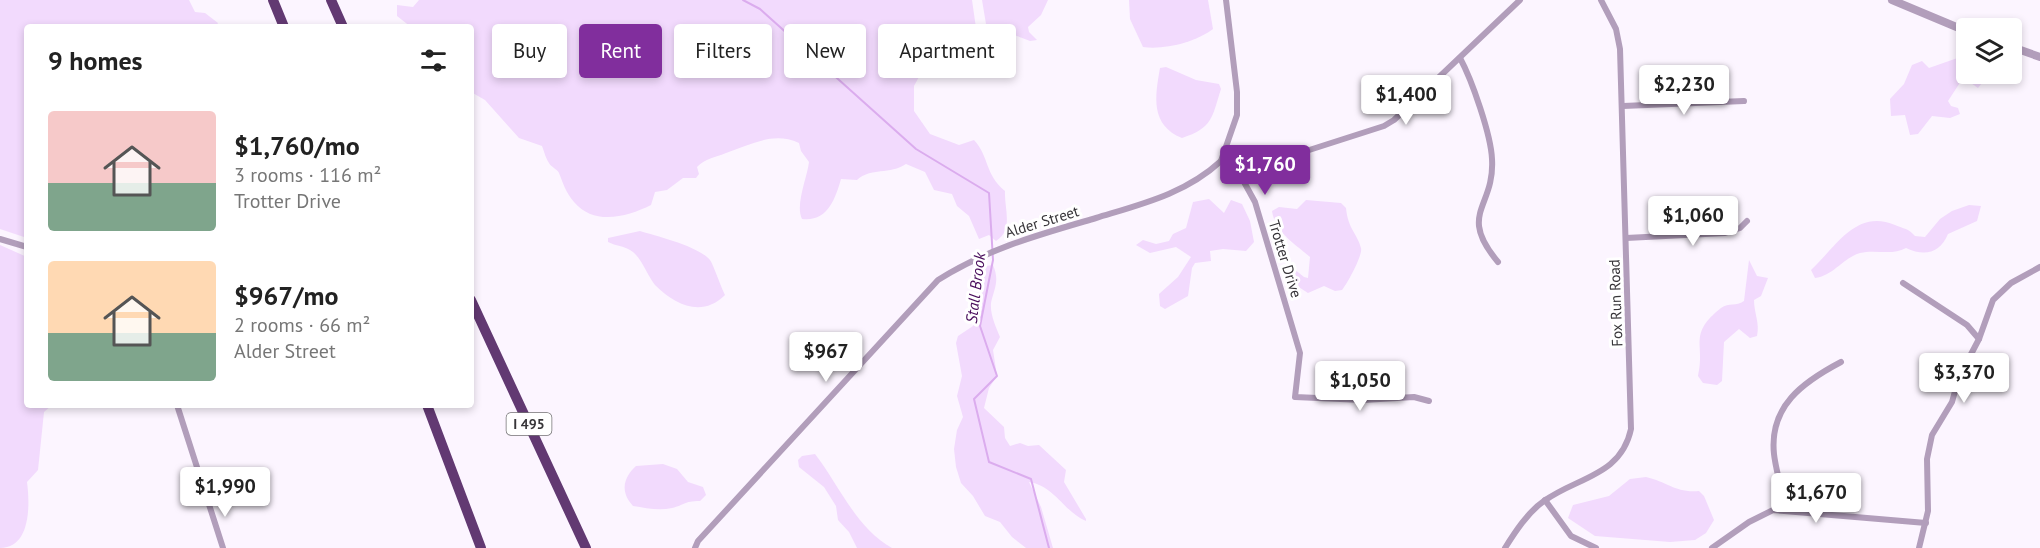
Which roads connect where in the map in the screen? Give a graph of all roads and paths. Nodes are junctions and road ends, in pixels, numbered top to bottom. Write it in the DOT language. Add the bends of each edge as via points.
graph roads {
  1 [pos="273,0"];
  2 [pos="331,0"];
  3 [pos="1226,0"];
  4 [pos="1520,0"];
  5 [pos="1601,0"];
  6 [pos="1892,0"];
  7 [pos="283,24"];
  8 [pos="342,24"];
  9 [pos="1956,27"];
  10 [pos="2022,51"];
  11 [pos="2040,57"];
  12 [pos="1460,58"];
  13 [pos="1744,101"];
  14 [pos="1623,106"];
  15 [pos="1221,161"];
  16 [pos="1245,182"];
  17 [pos="1747,221"];
  18 [pos="1626,238"];
  19 [pos="0,239"];
  20 [pos="24,247"];
  21 [pos="1498,262"];
  22 [pos="2040,267"];
  23 [pos="1903,284"];
  24 [pos="474,306"];
  25 [pos="1979,339"];
  26 [pos="1841,362"];
  27 [pos="1429,401"];
  28 [pos="178,408"];
  29 [pos="428,408"];
  30 [pos="1545,500"];
  31 [pos="1783,509"];
  32 [pos="1926,523"];
  33 [pos="223,548"];
  34 [pos="481,548"];
  35 [pos="586,548"];
  36 [pos="695,548"];
  37 [pos="1506,548"];
  38 [pos="1596,548"];
  39 [pos="1712,548"];
  40 [pos="1919,548"];
  1 -- 7 [label="highway"];
  2 -- 8 [label="highway"];
  3 -- 15 [label="street" via="1237,115"];
  4 -- 12 [label="street"];
  5 -- 14 [label="street, Fox Run Road" via="1616,28"];
  6 -- 9 [label="street"];
  10 -- 11 [label="street"];
  12 -- 16 [label="street" via="1412,105 1384,126 1275,161"];
  12 -- 21 [label="street" via="1469,76 1492,157 1492,176 1480,209 1478,229"];
  13 -- 14 [label="street"];
  14 -- 18 [label="street, Fox Run Road"];
  15 -- 16 [label="street, Trotter Drive"];
  15 -- 36 [label="street, Alder Street" via="1187,187 1157,200 988,252 938,280 728,507"];
  16 -- 27 [label="street, Trotter Drive" via="1255,202 1300,353 1295,397 1414,397"];
  17 -- 18 [label="street" via="1725,233"];
  18 -- 30 [label="street, Fox Run Road" via="1632,406 1629,440 1609,466"];
  19 -- 20 [label="street"];
  22 -- 25 [label="street" via="1993,300"];
  23 -- 25 [label="street" via="1967,325"];
  24 -- 35 [label="highway, I 495"];
  25 -- 32 [label="street" via="1959,377 1952,402 1929,442"];
  26 -- 31 [label="street" via="1799,387 1777,421 1774,456"];
  28 -- 33 [label="street"];
  29 -- 34 [label="highway"];
  30 -- 37 [label="street, Fox Run Road"];
  30 -- 38 [label="street" via="1571,536"];
  31 -- 32 [label="street"];
  31 -- 39 [label="street" via="1756,517"];
  32 -- 40 [label="street"];
}
